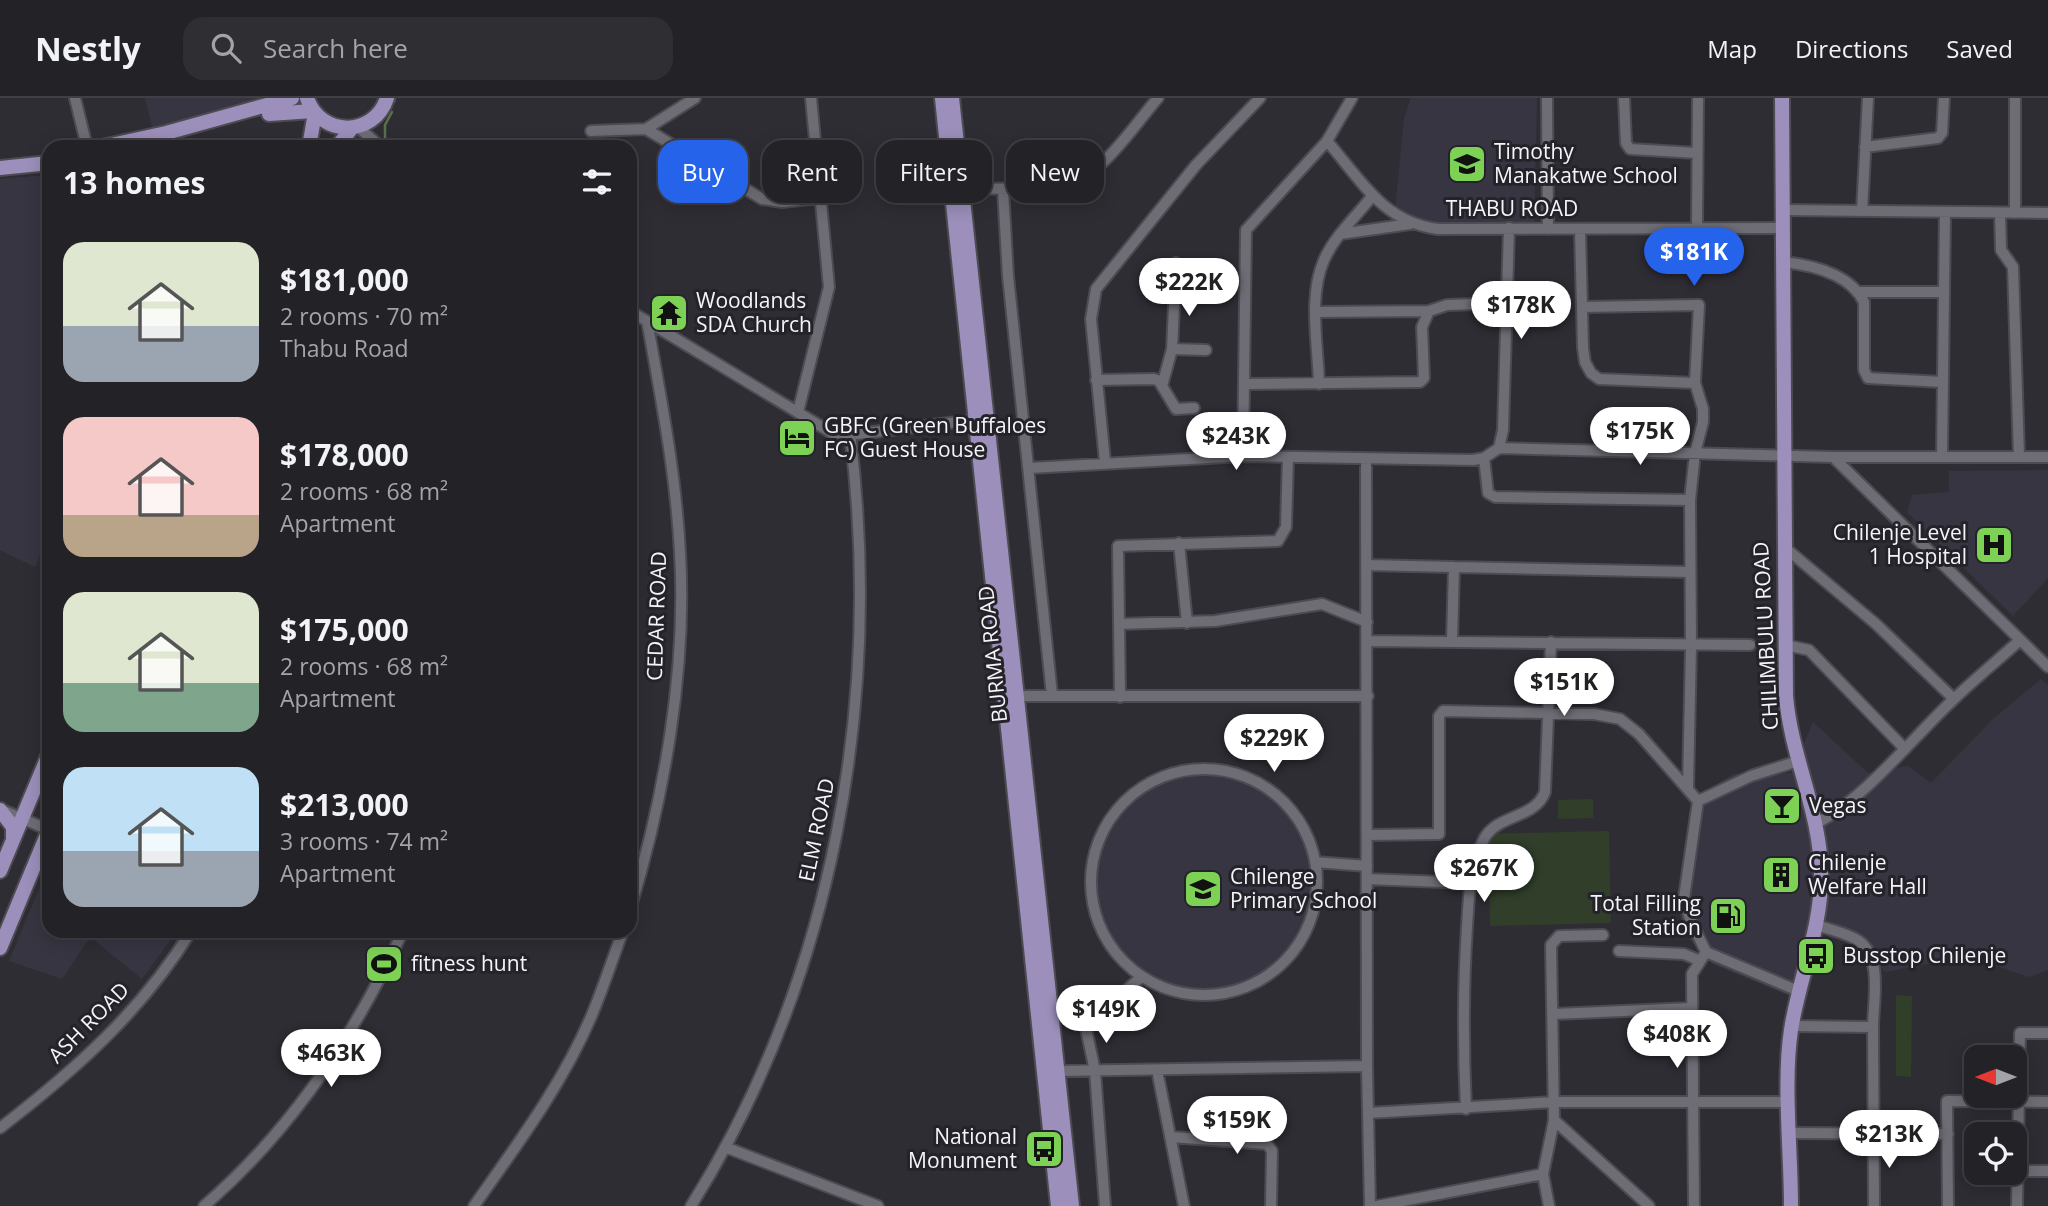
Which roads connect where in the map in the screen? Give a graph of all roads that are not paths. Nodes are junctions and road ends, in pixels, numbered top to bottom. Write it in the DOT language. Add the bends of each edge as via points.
graph roads {
  1 [pos="75,98"];
  2 [pos="292,98"];
  3 [pos="387,98"];
  4 [pos="695,98"];
  5 [pos="811,98"];
  6 [pos="942,98"];
  7 [pos="952,98"];
  8 [pos="1158,98"];
  9 [pos="1260,98"];
  10 [pos="1352,98"];
  11 [pos="1547,98"];
  12 [pos="1624,98"];
  13 [pos="1698,98"];
  14 [pos="1782,98"];
  15 [pos="1868,98"];
  16 [pos="1944,98"];
  17 [pos="2015,98"];
  18 [pos="312,107"];
  19 [pos="376,116"];
  20 [pos="354,128"];
  21 [pos="646,130"];
  22 [pos="591,131"];
  23 [pos="85,140"];
  24 [pos="134,140"];
  25 [pos="157,140"];
  26 [pos="310,140"];
  27 [pos="343,140"];
  28 [pos="371,140"];
  29 [pos="379,140"];
  30 [pos="814,140"];
  31 [pos="949,140"];
  32 [pos="954,140"];
  33 [pos="1327,141"];
  34 [pos="1865,147"];
  35 [pos="1697,153"];
  36 [pos="42,158"];
  37 [pos="0,162"];
  38 [pos="42,164"];
  39 [pos="0,168"];
  40 [pos="992,190"];
  41 [pos="1003,190"];
  42 [pos="1373,195"];
  43 [pos="762,199"];
  44 [pos="820,203"];
  45 [pos="959,203"];
  46 [pos="1784,210"];
  47 [pos="1862,211"];
  48 [pos="1945,212"];
  49 [pos="2000,213"];
  50 [pos="2015,213"];
  51 [pos="2048,213"];
  52 [pos="1413,224"];
  53 [pos="1509,228"];
  54 [pos="1697,228"];
  55 [pos="1783,228"];
  56 [pos="1548,229"];
  57 [pos="1580,229"];
  58 [pos="1340,234"];
  59 [pos="1783,261"];
  60 [pos="1176,263"];
  61 [pos="1859,292"];
  62 [pos="1942,292"];
  63 [pos="1506,303"];
  64 [pos="1582,307"];
  65 [pos="1429,311"];
  66 [pos="1317,312"];
  67 [pos="637,315"];
  68 [pos="647,321"];
  69 [pos="1172,349"];
  70 [pos="1206,351"];
  71 [pos="1096,380"];
  72 [pos="1942,382"];
  73 [pos="1695,383"];
  74 [pos="1245,384"];
  75 [pos="1320,384"];
  76 [pos="1162,386"];
  77 [pos="1194,408"];
  78 [pos="798,412"];
  79 [pos="983,419"];
  80 [pos="850,434"];
  81 [pos="1499,448"];
  82 [pos="1695,453"];
  83 [pos="1242,456"];
  84 [pos="2020,456"];
  85 [pos="1288,457"];
  86 [pos="1782,457"];
  87 [pos="1833,457"];
  88 [pos="1942,457"];
  89 [pos="2048,457"];
  90 [pos="1484,458"];
  91 [pos="1366,459"];
  92 [pos="1105,462"];
  93 [pos="1030,468"];
  94 [pos="1690,500"];
  95 [pos="1179,543"];
  96 [pos="1783,546"];
  97 [pos="1366,565"];
  98 [pos="1454,567"];
  99 [pos="1689,572"];
  100 [pos="1367,622"];
  101 [pos="1187,623"];
  102 [pos="1119,624"];
  103 [pos="1367,641"];
  104 [pos="1452,641"];
  105 [pos="2019,641"];
  106 [pos="1551,642"];
  107 [pos="1750,645"];
  108 [pos="1785,645"];
  109 [pos="1691,646"];
  110 [pos="2048,667"];
  111 [pos="1052,695"];
  112 [pos="1018,696"];
  113 [pos="1121,696"];
  114 [pos="1368,696"];
  115 [pos="1954,699"];
  116 [pos="1548,713"];
  117 [pos="1905,749"];
  118 [pos="1798,761"];
  119 [pos="42,771"];
  120 [pos="1688,788"];
  121 [pos="1698,800"];
  122 [pos="0,809"];
  123 [pos="22,818"];
  124 [pos="1815,824"];
  125 [pos="42,827"];
  126 [pos="1367,835"];
  127 [pos="13,839"];
  128 [pos="42,847"];
  129 [pos="1315,862"];
  130 [pos="1367,866"];
  131 [pos="0,871"];
  132 [pos="1367,878"];
  133 [pos="1469,883"];
  134 [pos="637,884"];
  135 [pos="1817,925"];
  136 [pos="1604,935"];
  137 [pos="186,938"];
  138 [pos="398,938"];
  139 [pos="620,938"];
  140 [pos="0,948"];
  141 [pos="1619,951"];
  142 [pos="1702,956"];
  143 [pos="1141,977"];
  144 [pos="1801,992"];
  145 [pos="1692,1008"];
  146 [pos="1554,1014"];
  147 [pos="1792,1026"];
  148 [pos="1873,1027"];
  149 [pos="2048,1033"];
  150 [pos="2020,1045"];
  151 [pos="1367,1066"];
  152 [pos="1157,1070"];
  153 [pos="1058,1071"];
  154 [pos="1095,1072"];
  155 [pos="1694,1101"];
  156 [pos="1964,1101"];
  157 [pos="2048,1101"];
  158 [pos="1554,1102"];
  159 [pos="1789,1102"];
  160 [pos="2027,1102"];
  161 [pos="1466,1108"];
  162 [pos="1368,1113"];
  163 [pos="1553,1120"];
  164 [pos="0,1128"];
  165 [pos="1791,1133"];
  166 [pos="1948,1134"];
  167 [pos="1874,1135"];
  168 [pos="1171,1137"];
  169 [pos="725,1147"];
  170 [pos="2027,1171"];
  171 [pos="2048,1171"];
  172 [pos="1543,1174"];
  173 [pos="2018,1185"];
  174 [pos="1427,1201"];
  175 [pos="204,1206"];
  176 [pos="474,1206"];
  177 [pos="691,1206"];
  178 [pos="878,1206"];
  179 [pos="1058,1206"];
  180 [pos="1072,1206"];
  181 [pos="1105,1206"];
  182 [pos="1184,1206"];
  183 [pos="1271,1206"];
  184 [pos="1370,1206"];
  185 [pos="1377,1206"];
  186 [pos="1549,1206"];
  187 [pos="1649,1206"];
  188 [pos="1694,1206"];
  189 [pos="1791,1206"];
  190 [pos="1874,1206"];
  191 [pos="1948,1206"];
  192 [pos="2017,1206"];
  1 -- 23 [label="street"];
  2 -- 24 [label="main road"];
  3 -- 19 [label="main road"];
  4 -- 21 [label="street"];
  5 -- 30 [label="street"];
  6 -- 31 [label="main road, BURMA ROAD"];
  7 -- 32 [label="main road, BURMA ROAD"];
  8 -- 41 [label="street" via="1084,179 1062,188"];
  9 -- 71 [label="street" via="1196,165 1096,289 1091,319"];
  10 -- 33 [label="street"];
  11 -- 56 [label="street"];
  12 -- 35 [label="street" via="1627,147"];
  13 -- 35 [label="street"];
  14 -- 46 [label="main road, CHILIMBULU ROAD"];
  15 -- 34 [label="street"];
  16 -- 34 [label="street" via="1938,138"];
  17 -- 50 [label="street"];
  18 -- 20 [label="main road" via="335,127"];
  18 -- 25 [label="main road"];
  18 -- 26 [label="main road"];
  19 -- 20 [label="main road"];
  19 -- 29 [label="street"];
  20 -- 27 [label="main road"];
  20 -- 28 [label="street"];
  21 -- 22 [label="street"];
  21 -- 43 [label="street"];
  33 -- 42 [label="street, THABU ROAD"];
  33 -- 74 [label="street" via="1246,230"];
  34 -- 47 [label="street"];
  35 -- 54 [label="street"];
  36 -- 37 [label="main road"];
  38 -- 39 [label="main road"];
  40 -- 41 [label="street"];
  41 -- 93 [label="street"];
  42 -- 52 [label="street, THABU ROAD" via="1394,216"];
  42 -- 58 [label="street"];
  44 -- 78 [label="street" via="829,287"];
  45 -- 79 [label="main road, BURMA ROAD"];
  46 -- 47 [label="street"];
  46 -- 55 [label="main road, CHILIMBULU ROAD"];
  47 -- 48 [label="street"];
  48 -- 49 [label="street"];
  48 -- 62 [label="street"];
  49 -- 50 [label="street"];
  49 -- 84 [label="street" via="2001,250 2013,267"];
  50 -- 51 [label="street"];
  52 -- 53 [label="street, THABU ROAD" via="1438,229"];
  52 -- 58 [label="street"];
  53 -- 56 [label="street, THABU ROAD"];
  53 -- 63 [label="street"];
  54 -- 55 [label="street, THABU ROAD"];
  54 -- 57 [label="street, THABU ROAD"];
  55 -- 59 [label="main road, CHILIMBULU ROAD"];
  56 -- 57 [label="street, THABU ROAD"];
  57 -- 64 [label="street"];
  58 -- 66 [label="street" via="1318,280"];
  59 -- 61 [label="street" via="1814,267"];
  59 -- 86 [label="main road, CHILIMBULU ROAD"];
  60 -- 69 [label="street"];
  61 -- 62 [label="street"];
  61 -- 72 [label="street" via="1865,313 1865,374 1874,380"];
  62 -- 72 [label="street"];
  63 -- 65 [label="street" via="1447,305"];
  63 -- 81 [label="street"];
  64 -- 73 [label="street" via="1585,362 1599,379"];
  64 -- 73 [label="street" via="1699,304"];
  65 -- 66 [label="street"];
  65 -- 75 [label="street" via="1422,327 1423,381"];
  66 -- 75 [label="street"];
  67 -- 68 [label="street"];
  68 -- 78 [label="street"];
  68 -- 134 [label="street, CEDAR ROAD" via="671,457 680,569 675,686 666,758"];
  69 -- 70 [label="street"];
  69 -- 76 [label="street"];
  71 -- 76 [label="street" via="1154,379"];
  71 -- 92 [label="street"];
  72 -- 88 [label="street"];
  73 -- 82 [label="street" via="1703,422"];
  74 -- 75 [label="street"];
  74 -- 83 [label="street"];
  76 -- 77 [label="street" via="1176,409"];
  78 -- 80 [label="street" via="832,432"];
  79 -- 80 [label="street"];
  79 -- 112 [label="main road, BURMA ROAD"];
  79 -- 179 [label="main road, BURMA ROAD"];
  80 -- 169 [label="street, ELM ROAD" via="858,512 860,621 848,776 830,868 786,1008 762,1074"];
  81 -- 82 [label="street"];
  81 -- 90 [label="street"];
  82 -- 86 [label="street"];
  82 -- 94 [label="street"];
  83 -- 85 [label="street"];
  83 -- 92 [label="street"];
  84 -- 88 [label="street"];
  84 -- 89 [label="street"];
  85 -- 91 [label="street"];
  85 -- 95 [label="street" via="1286,527 1278,541"];
  86 -- 87 [label="street"];
  86 -- 96 [label="main road, CHILIMBULU ROAD"];
  87 -- 88 [label="street"];
  87 -- 105 [label="street"];
  90 -- 91 [label="street"];
  90 -- 94 [label="street" via="1488,492 1495,497"];
  91 -- 97 [label="street"];
  92 -- 93 [label="street"];
  93 -- 111 [label="street"];
  94 -- 99 [label="street"];
  95 -- 101 [label="street"];
  95 -- 102 [label="street" via="1118,546"];
  96 -- 108 [label="main road, CHILIMBULU ROAD"];
  96 -- 115 [label="street" via="1876,624"];
  97 -- 98 [label="street"];
  97 -- 100 [label="street"];
  98 -- 99 [label="street"];
  98 -- 104 [label="street"];
  99 -- 109 [label="street"];
  100 -- 101 [label="street" via="1322,604"];
  100 -- 103 [label="street"];
  101 -- 102 [label="street"];
  102 -- 113 [label="street"];
  103 -- 104 [label="street"];
  103 -- 114 [label="street"];
  104 -- 106 [label="street"];
  105 -- 110 [label="street"];
  105 -- 115 [label="street"];
  106 -- 109 [label="street"];
  106 -- 116 [label="street"];
  107 -- 109 [label="street"];
  108 -- 117 [label="street" via="1809,650"];
  108 -- 118 [label="main road, CHILIMBULU ROAD" via="1787,710"];
  109 -- 120 [label="street"];
  111 -- 112 [label="street"];
  111 -- 113 [label="street"];
  112 -- 153 [label="main road, BURMA ROAD"];
  113 -- 114 [label="street"];
  114 -- 126 [label="street"];
  115 -- 117 [label="street"];
  116 -- 120 [label="street" via="1620,719"];
  116 -- 126 [label="street" via="1441,712 1439,834"];
  116 -- 133 [label="street" via="1543,798 1488,831"];
  117 -- 124 [label="street" via="1834,813"];
  118 -- 121 [label="street"];
  118 -- 124 [label="main road, CHILIMBULU ROAD"];
  119 -- 123 [label="main road"];
  120 -- 121 [label="street"];
  121 -- 142 [label="street" via="1684,898"];
  122 -- 123 [label="street"];
  122 -- 127 [label="main road" via="13,827"];
  123 -- 125 [label="street"];
  123 -- 127 [label="main road"];
  124 -- 135 [label="main road, CHILIMBULU ROAD" via="1821,875"];
  126 -- 130 [label="street"];
  127 -- 131 [label="main road"];
  128 -- 140 [label="main road"];
  129 -- 130 [label="street"];
  129 -- 143 [label="street" via="1316,898 1306,931 1286,960 1258,982 1225,994 1190,995"];
  129 -- 143 [label="street" via="1293,814 1278,797 1252,780 1200,769 1149,783 1114,814 1099,840 1092,870 1093,901 1102,930 1118,956"];
  130 -- 132 [label="street"];
  132 -- 133 [label="street"];
  132 -- 151 [label="street"];
  133 -- 161 [label="street" via="1462,1003"];
  135 -- 144 [label="main road, CHILIMBULU ROAD"];
  135 -- 148 [label="street" via="1858,940 1870,955 1874,966"];
  136 -- 146 [label="street" via="1553,940"];
  137 -- 164 [label="street, ASH ROAD" via="106,1039"];
  138 -- 175 [label="street" via="352,1029 300,1106"];
  139 -- 176 [label="street" via="590,1019 569,1059 526,1132"];
  141 -- 142 [label="street"];
  142 -- 144 [label="street"];
  142 -- 145 [label="street" via="1692,974"];
  143 -- 154 [label="street" via="1115,1001 1087,1017"];
  144 -- 147 [label="main road, CHILIMBULU ROAD"];
  145 -- 146 [label="street"];
  145 -- 155 [label="street"];
  146 -- 158 [label="street"];
  147 -- 148 [label="street"];
  147 -- 159 [label="main road, CHILIMBULU ROAD"];
  148 -- 167 [label="street"];
  149 -- 150 [label="street" via="2020,1032"];
  151 -- 152 [label="street"];
  151 -- 162 [label="street"];
  152 -- 154 [label="street"];
  152 -- 168 [label="street"];
  153 -- 154 [label="street"];
  153 -- 180 [label="main road, BURMA ROAD"];
  154 -- 181 [label="street"];
  155 -- 158 [label="street"];
  155 -- 159 [label="street"];
  155 -- 188 [label="street"];
  156 -- 166 [label="street" via="1947,1101"];
  157 -- 160 [label="street"];
  158 -- 161 [label="street"];
  158 -- 163 [label="street"];
  159 -- 165 [label="main road, CHILIMBULU ROAD"];
  161 -- 162 [label="street"];
  162 -- 184 [label="street"];
  163 -- 172 [label="street"];
  163 -- 187 [label="street"];
  165 -- 167 [label="street"];
  165 -- 189 [label="main road, CHILIMBULU ROAD"];
  166 -- 167 [label="street"];
  166 -- 191 [label="street"];
  167 -- 190 [label="street"];
  168 -- 182 [label="street"];
  168 -- 183 [label="street" via="1267,1144 1272,1151"];
  169 -- 177 [label="street, ELM ROAD"];
  169 -- 178 [label="street"];
  170 -- 171 [label="street"];
  172 -- 174 [label="street"];
  172 -- 186 [label="street"];
  173 -- 192 [label="street"];
  174 -- 185 [label="street"];
}
